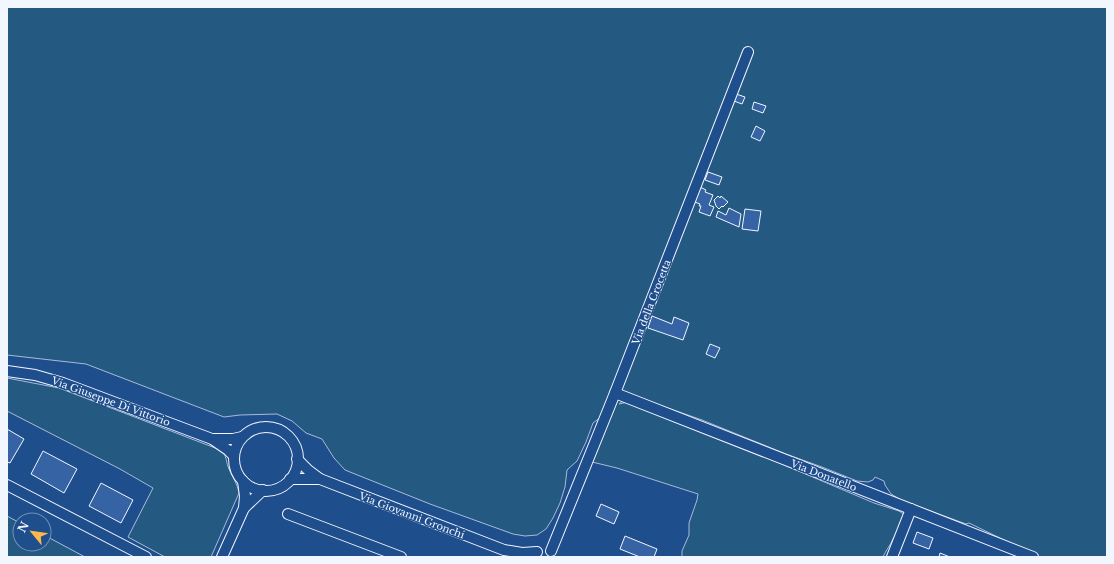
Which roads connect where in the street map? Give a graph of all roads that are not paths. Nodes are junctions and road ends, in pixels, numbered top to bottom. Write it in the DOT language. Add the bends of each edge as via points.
graph roads {
  1 [pos="748,52"];
  2 [pos="7,371"];
  3 [pos="615,393"];
  4 [pos="242,437"];
  5 [pos="212,438"];
  6 [pos="234,456"];
  7 [pos="298,459"];
  8 [pos="290,479"];
  9 [pos="320,480"];
  10 [pos="242,481"];
  11 [pos="7,485"];
  12 [pos="263,490"];
  13 [pos="244,508"];
  14 [pos="911,509"];
  15 [pos="288,514"];
  16 [pos="504,550"];
  17 [pos="555,554"];
  18 [pos="534,555"];
  19 [pos="146,557"];
  20 [pos="222,557"];
  21 [pos="400,557"];
  22 [pos="513,557"];
  23 [pos="892,557"];
  24 [pos="1033,557"];
  1 -- 3 [label="street, Via della Crocetta"];
  2 -- 5 [label="street, Via Giuseppe Di Vittorio" via="63,383"];
  3 -- 14 [label="street, Via Donatello"];
  3 -- 17 [label="street, Via della Crocetta"];
  4 -- 5 [label="street, Via Giuseppe Di Vittorio"];
  4 -- 6 [label="street"];
  4 -- 7 [label="street" via="258,428 277,429 292,441"];
  5 -- 6 [label="street, Via Giuseppe Di Vittorio"];
  6 -- 10 [label="street" via="234,465"];
  7 -- 8 [label="street" via="296,470"];
  7 -- 9 [label="street, Via Giovanni Gronchi"];
  8 -- 9 [label="street, Via Giovanni Gronchi"];
  8 -- 12 [label="street" via="278,488"];
  9 -- 16 [label="street, Via Giovanni Gronchi"];
  10 -- 12 [label="street" via="248,486"];
  10 -- 13 [label="street"];
  11 -- 19 [label="street"];
  12 -- 13 [label="street"];
  13 -- 20 [label="street"];
  14 -- 23 [label="street"];
  14 -- 24 [label="street, Via Donatello"];
  15 -- 21 [label="street"];
  16 -- 18 [label="street, Via Giovanni Gronchi"];
  16 -- 22 [label="street, Via Giovanni Gronchi"];
  17 -- 18 [label="street, Via Giovanni Gronchi" via="541,550"];
}
